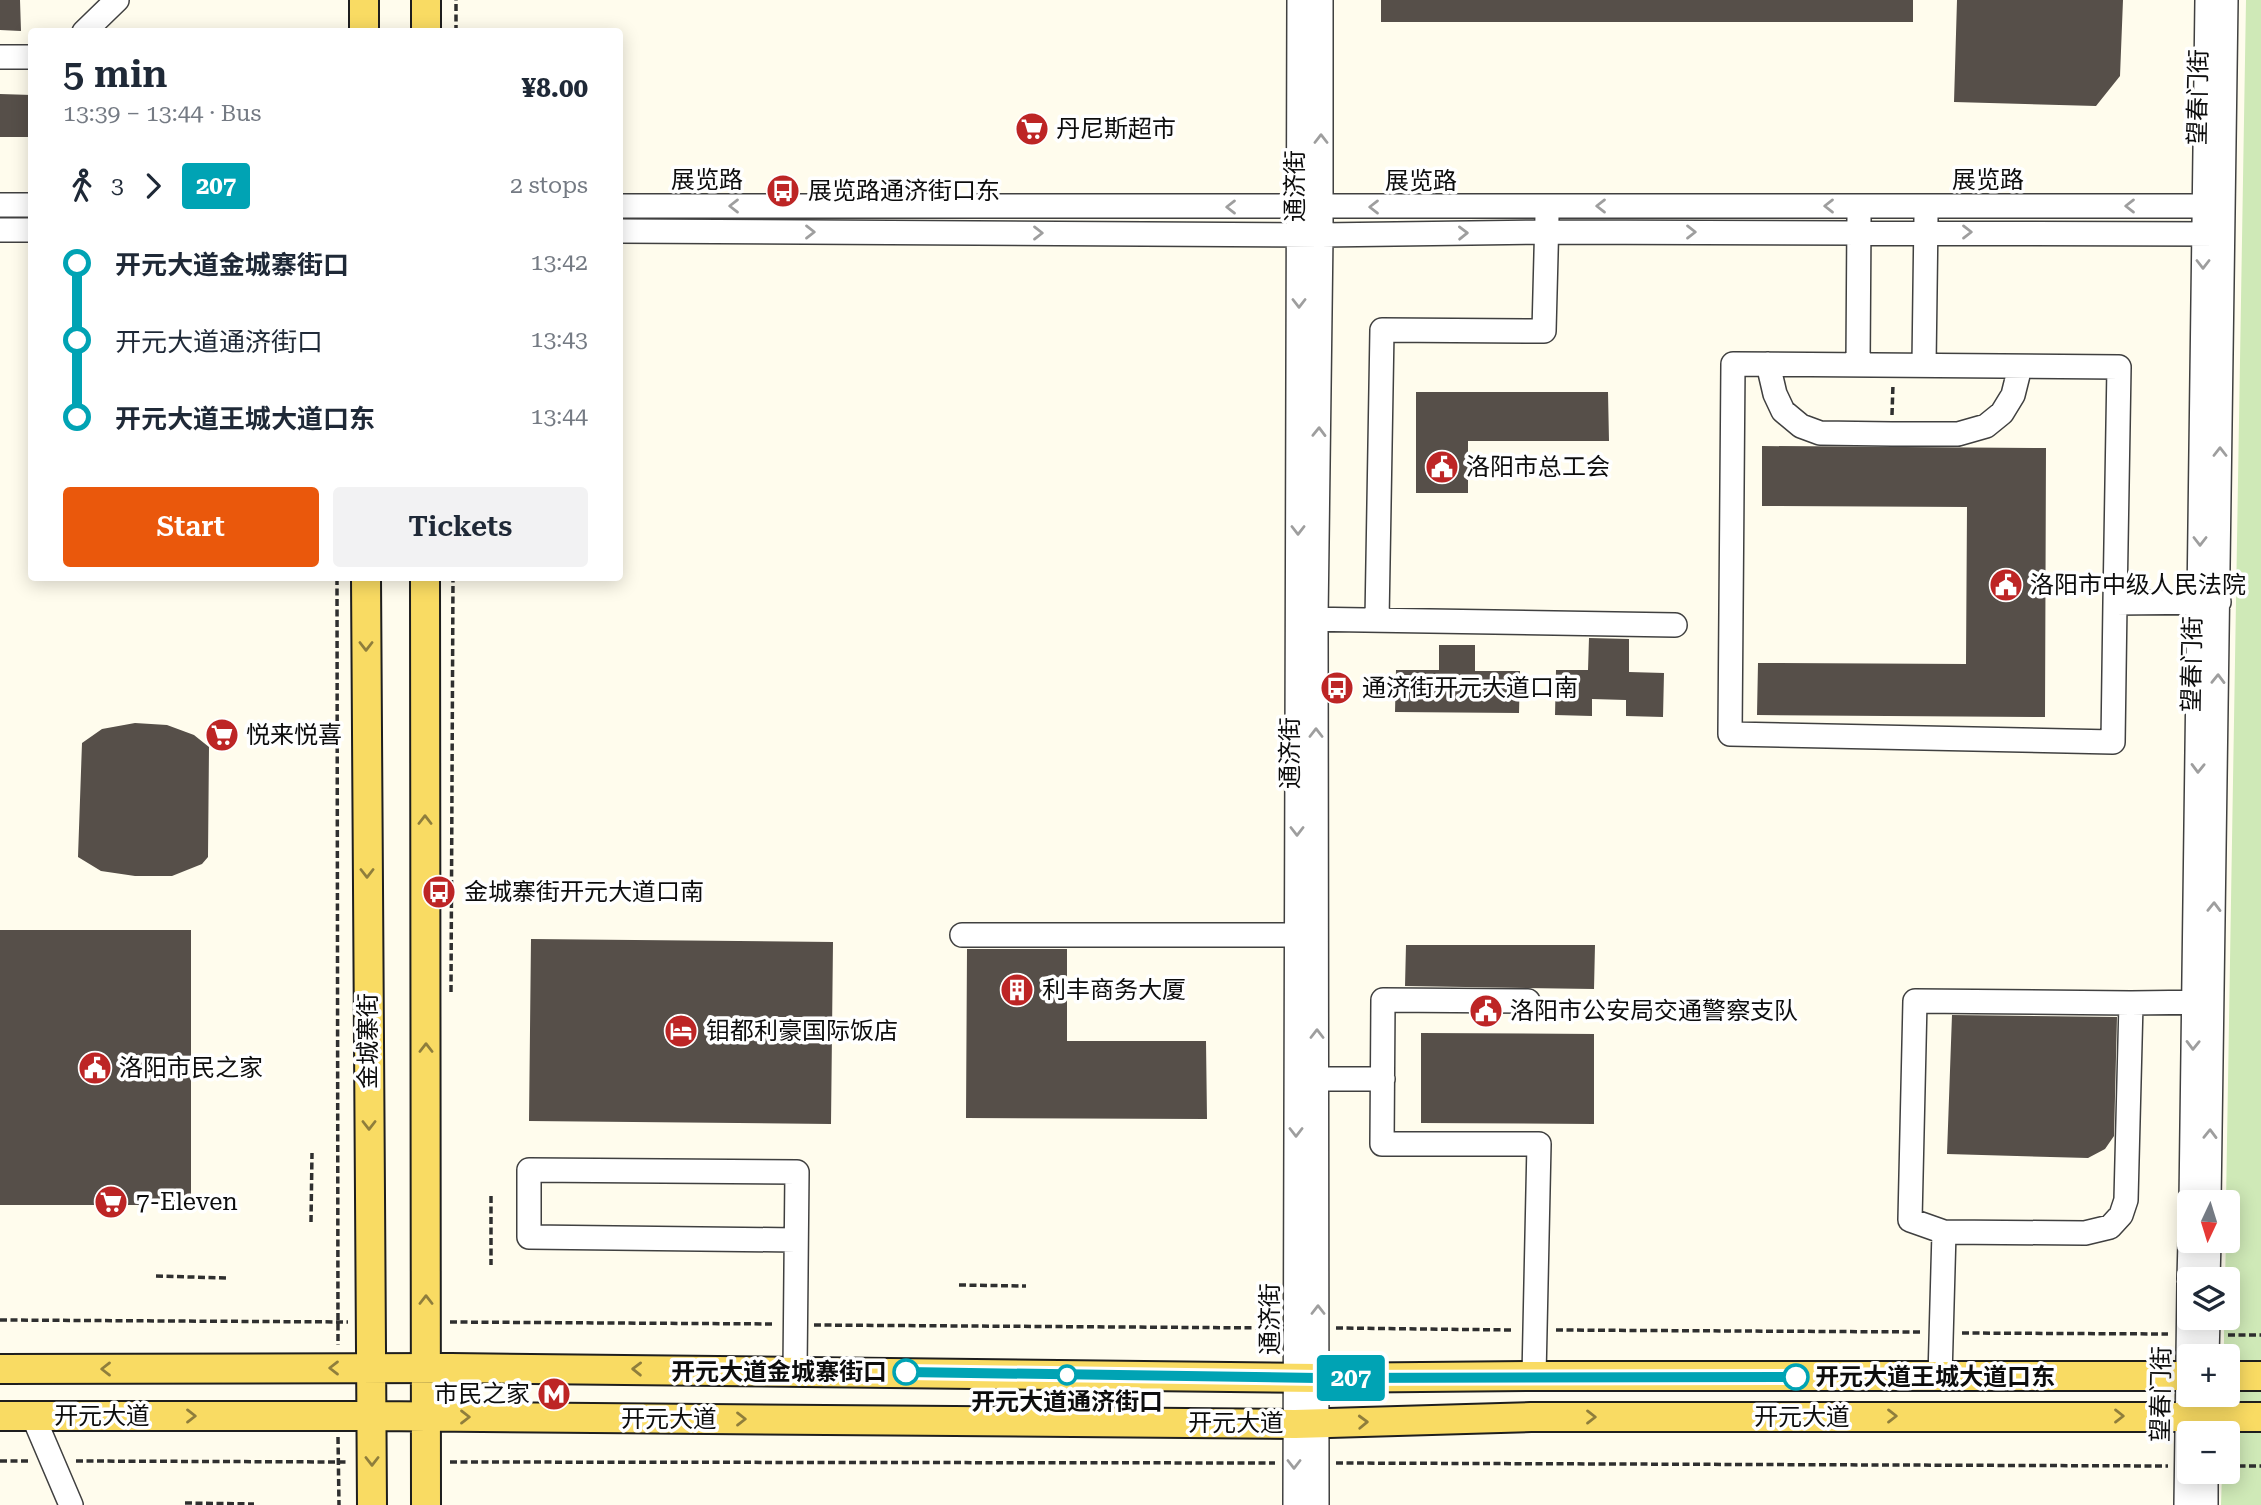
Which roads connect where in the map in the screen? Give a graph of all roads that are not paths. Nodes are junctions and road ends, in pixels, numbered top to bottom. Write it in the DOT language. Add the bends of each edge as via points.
graph roads {
  1 [pos="117,0"];
  2 [pos="364,0"];
  3 [pos="426,0"];
  4 [pos="1299,0"];
  5 [pos="1321,0"];
  6 [pos="2207,0"];
  7 [pos="2227,0"];
  8 [pos="88,28"];
  9 [pos="364,28"];
  10 [pos="426,28"];
  11 [pos="0,57"];
  12 [pos="28,57"];
  13 [pos="0,205"];
  14 [pos="28,205"];
  15 [pos="623,206"];
  16 [pos="1547,206"];
  17 [pos="1859,206"];
  18 [pos="1926,206"];
  19 [pos="2213,206"];
  20 [pos="1310,207"];
  21 [pos="0,230"];
  22 [pos="28,230"];
  23 [pos="623,231"];
  24 [pos="1547,232"];
  25 [pos="1859,232"];
  26 [pos="1926,232"];
  27 [pos="2213,234"];
  28 [pos="1310,235"];
  29 [pos="1768,364"];
  30 [pos="1858,365"];
  31 [pos="1924,365"];
  32 [pos="2020,367"];
  33 [pos="366,581"];
  34 [pos="425,581"];
  35 [pos="2115,603"];
  36 [pos="2209,603"];
  37 [pos="1307,619"];
  38 [pos="1377,620"];
  39 [pos="1675,625"];
  40 [pos="962,935"];
  41 [pos="1297,935"];
  42 [pos="1528,1001"];
  43 [pos="2203,1002"];
  44 [pos="2131,1003"];
  45 [pos="1306,1079"];
  46 [pos="1383,1079"];
  47 [pos="2192,1190"];
  48 [pos="2209,1190"];
  49 [pos="1944,1232"];
  50 [pos="796,1240"];
  51 [pos="371,1367"];
  52 [pos="438,1368"];
  53 [pos="0,1369"];
  54 [pos="795,1371"];
  55 [pos="1534,1376"];
  56 [pos="2240,1376"];
  57 [pos="2261,1376"];
  58 [pos="1940,1377"];
  59 [pos="1307,1378"];
  60 [pos="2177,1400"];
  61 [pos="2177,1402"];
  62 [pos="2219,1407"];
  63 [pos="0,1416"];
  64 [pos="33,1416"];
  65 [pos="372,1416"];
  66 [pos="439,1417"];
  67 [pos="2261,1417"];
  68 [pos="1306,1424"];
  69 [pos="2192,1484"];
  70 [pos="2200,1484"];
  71 [pos="71,1505"];
  72 [pos="372,1505"];
  73 [pos="426,1505"];
  74 [pos="1294,1505"];
  75 [pos="1317,1505"];
  76 [pos="2186,1505"];
  77 [pos="2206,1505"];
  1 -- 8 [label="street"];
  2 -- 9 [label="main road"];
  3 -- 10 [label="main road"];
  4 -- 20 [label="street, 通济街"];
  20 -- 5 [label="street, 通济街, one-way"];
  6 -- 19 [label="street, 望春门街"];
  7 -- 19 [label="street, 望春门街"];
  11 -- 12 [label="street"];
  13 -- 14 [label="street"];
  20 -- 15 [label="street, 展览路, one-way"];
  17 -- 16 [label="street, 展览路, one-way"];
  16 -- 20 [label="street, 展览路, one-way"];
  16 -- 24 [label="street"];
  17 -- 18 [label="street, 展览路"];
  17 -- 25 [label="street"];
  19 -- 18 [label="street, 展览路, one-way"];
  18 -- 26 [label="street"];
  19 -- 27 [label="street, 望春门街"];
  20 -- 28 [label="street, 通济街"];
  21 -- 22 [label="street"];
  23 -- 28 [label="street, one-way"];
  24 -- 25 [label="street, one-way"];
  28 -- 24 [label="street, one-way"];
  24 -- 38 [label="street" via="1544,331 1382,330"];
  25 -- 26 [label="street"];
  25 -- 30 [label="street"];
  26 -- 27 [label="street, one-way"];
  26 -- 31 [label="street"];
  27 -- 36 [label="street, 望春门街"];
  28 -- 37 [label="street, 通济街"];
  29 -- 30 [label="street"];
  29 -- 32 [label="street" via="1783,411 1801,426 1820,433 1892,435 1958,434 1986,426 2002,413"];
  29 -- 35 [label="street" via="1733,364 1730,734 2113,743"];
  30 -- 31 [label="street"];
  31 -- 32 [label="street"];
  32 -- 35 [label="street" via="2119,367"];
  33 -- 51 [label="main road, 金城寨街, one-way"];
  52 -- 34 [label="main road, one-way" via="442,1318"];
  35 -- 36 [label="street"];
  36 -- 43 [label="street, 望春门街"];
  37 -- 38 [label="street"];
  37 -- 41 [label="street, 通济街, one-way"];
  45 -- 37 [label="street, 通济街, one-way"];
  38 -- 39 [label="street"];
  40 -- 41 [label="street"];
  41 -- 45 [label="street, 通济街"];
  42 -- 46 [label="street" via="1383,1000"];
  43 -- 44 [label="street"];
  43 -- 47 [label="street, 望春门街, one-way"];
  48 -- 43 [label="street, 望春门街, one-way"];
  44 -- 49 [label="street" via="2126,1200 2121,1215 2110,1227 2085,1233"];
  44 -- 49 [label="street" via="1915,1001 1910,1220"];
  45 -- 46 [label="street"];
  45 -- 59 [label="street, 通济街"];
  46 -- 55 [label="street" via="1382,1144 1539,1144"];
  49 -- 58 [label="street"];
  50 -- 50 [label="street" via="797,1172 529,1170 529,1237"];
  50 -- 54 [label="street"];
  51 -- 52 [label="main road, 开元大道"];
  51 -- 53 [label="main road, 开元大道, one-way"];
  51 -- 65 [label="main road, 金城寨街"];
  54 -- 52 [label="main road, 开元大道, one-way"];
  52 -- 66 [label="main road"];
  54 -- 59 [label="main road, 开元大道"];
  55 -- 58 [label="main road, 开元大道"];
  55 -- 59 [label="main road, 开元大道"];
  56 -- 57 [label="main road"];
  58 -- 60 [label="main road, 开元大道"];
  59 -- 68 [label="street, 通济街"];
  68 -- 61 [label="main road, 开元大道, one-way"];
  62 -- 67 [label="main road, 开元大道"];
  63 -- 64 [label="main road, 开元大道"];
  64 -- 65 [label="main road, 开元大道, one-way"];
  64 -- 71 [label="street"];
  65 -- 66 [label="main road, 开元大道"];
  65 -- 72 [label="main road, 金城寨街, one-way"];
  66 -- 68 [label="main road, 开元大道, one-way"];
  66 -- 73 [label="main road" via="443,1466"];
  68 -- 74 [label="street, 通济街, one-way" via="1294,1463"];
  68 -- 75 [label="street, 通济街" via="1317,1463"];
  69 -- 76 [label="street, 望春门街"];
  70 -- 77 [label="street, 望春门街"];
}
